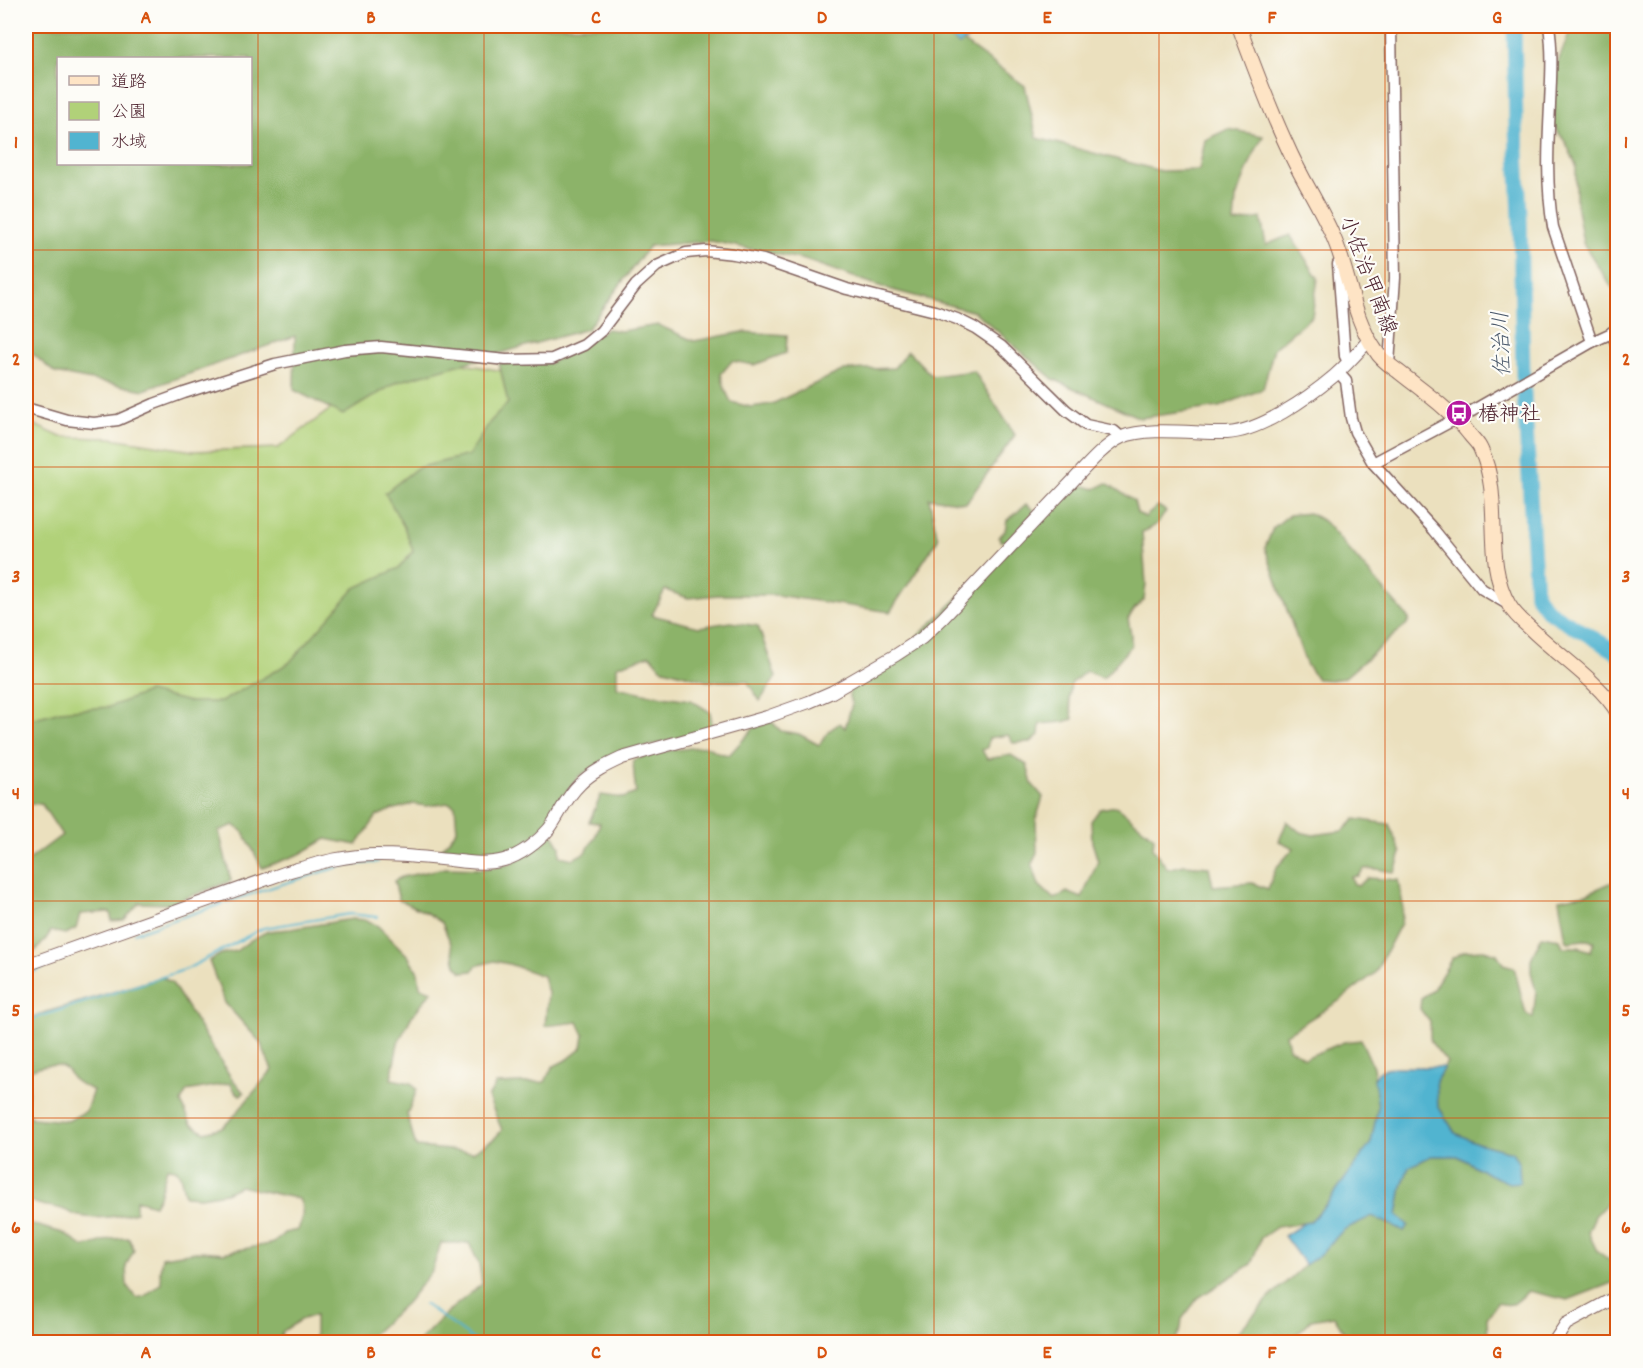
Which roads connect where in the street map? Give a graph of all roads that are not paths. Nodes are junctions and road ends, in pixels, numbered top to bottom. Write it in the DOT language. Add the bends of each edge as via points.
graph roads {
  1 [pos="1239,26"];
  2 [pos="1391,26"];
  3 [pos="1549,26"];
  4 [pos="1342,258"];
  5 [pos="1615,331"];
  6 [pos="1369,340"];
  7 [pos="1592,342"];
  8 [pos="1617,349"];
  9 [pos="1348,362"];
  10 [pos="1389,364"];
  11 [pos="1338,372"];
  12 [pos="26,408"];
  13 [pos="1458,419"];
  14 [pos="1121,437"];
  15 [pos="1372,464"];
  16 [pos="1509,605"];
  17 [pos="1617,713"];
  18 [pos="26,965"];
  19 [pos="1617,1296"];
  20 [pos="1554,1342"];
  1 -- 4 [label="main road, 小佐治甲南線" via="1288,149"];
  2 -- 10 [label="street" via="1395,278"];
  3 -- 7 [label="street" via="1550,208"];
  4 -- 6 [label="main road, 小佐治甲南線"];
  4 -- 9 [label="street" via="1338,260"];
  5 -- 7 [label="street"];
  5 -- 8 [label="street"];
  6 -- 9 [label="street"];
  6 -- 10 [label="main road, 小佐治甲南線"];
  7 -- 13 [label="street"];
  9 -- 11 [label="street"];
  10 -- 13 [label="main road, 小佐治甲南線"];
  11 -- 14 [label="street" via="1296,404 1243,431 1144,432"];
  11 -- 15 [label="street" via="1347,381 1351,418"];
  12 -- 14 [label="street" via="67,420 118,420 184,393 275,364 345,350 381,347 506,360 552,360 584,345 601,331 636,285 657,266 686,253 706,251 763,260 847,289 957,319 1001,346 1086,425 1114,431"];
  13 -- 15 [label="street"];
  13 -- 16 [label="main road, 小佐治甲南線" via="1481,448 1490,475 1495,560"];
  14 -- 18 [label="street" via="922,638 832,692 791,709 606,765 579,784 549,829 521,852 484,862 381,855 330,860"];
  15 -- 16 [label="street" via="1482,589"];
  16 -- 17 [label="main road, 小佐治甲南線" via="1598,688"];
  19 -- 20 [label="street" via="1566,1324"];
}
